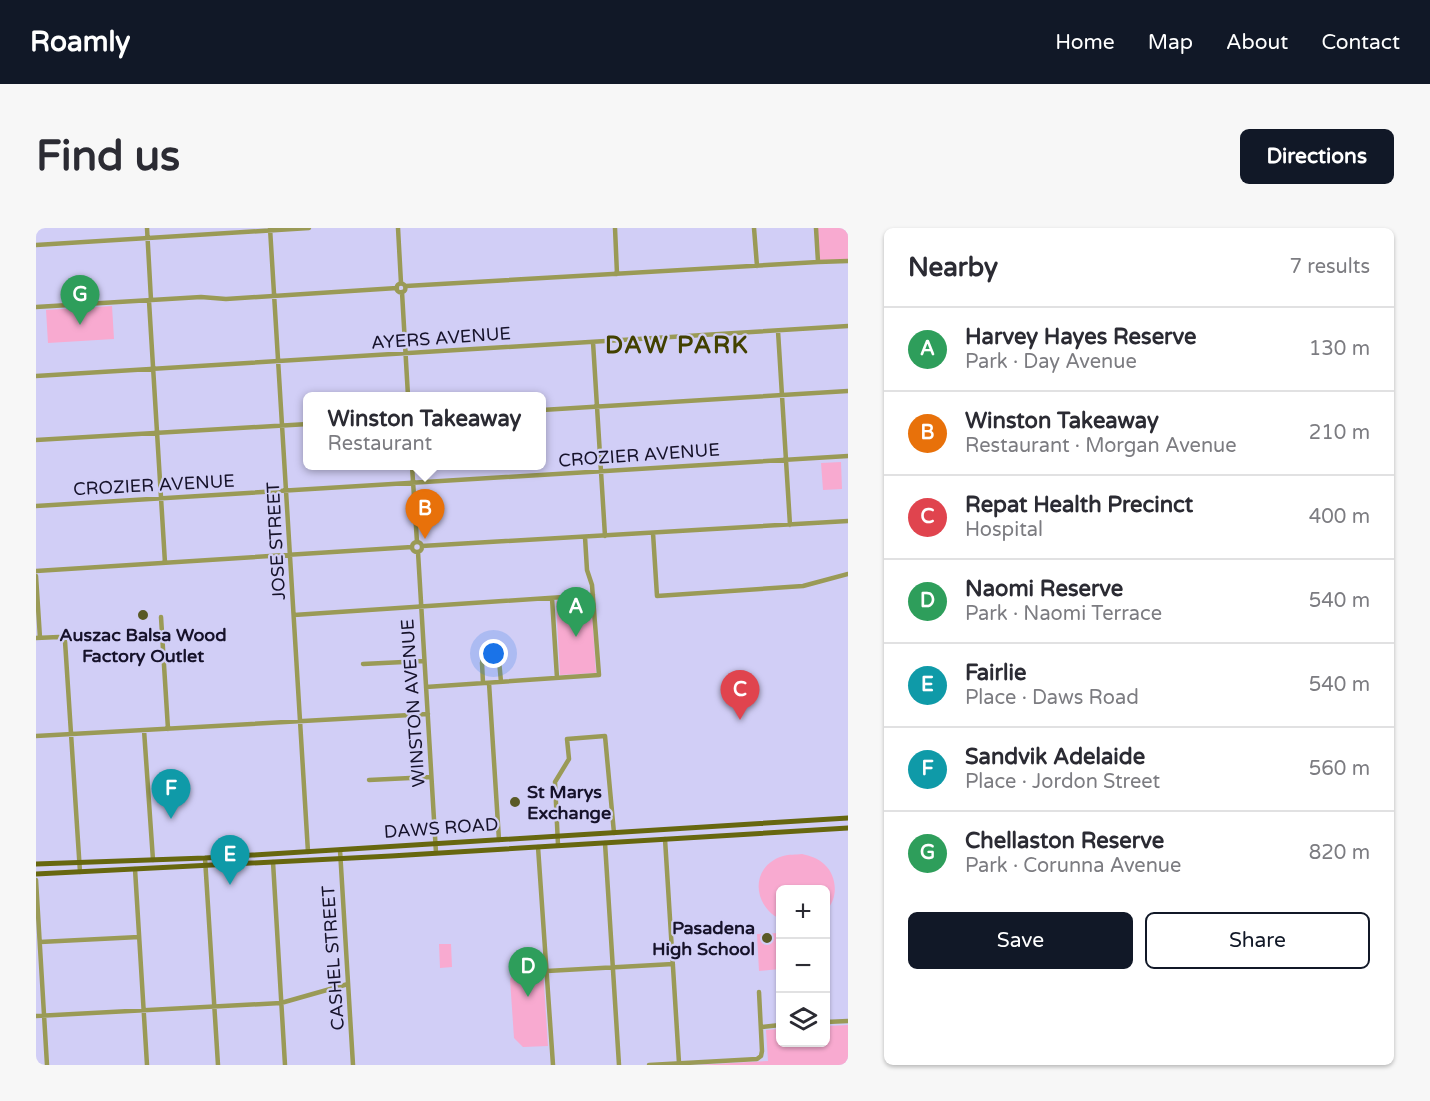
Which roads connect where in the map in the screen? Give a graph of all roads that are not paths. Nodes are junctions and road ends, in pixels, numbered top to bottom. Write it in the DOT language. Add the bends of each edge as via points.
graph roads {
  1 [pos="147,228"];
  2 [pos="309,228"];
  3 [pos="398,228"];
  4 [pos="615,228"];
  5 [pos="754,228"];
  6 [pos="816,228"];
  7 [pos="270,229"];
  8 [pos="148,238"];
  9 [pos="36,245"];
  10 [pos="848,261"];
  11 [pos="818,262"];
  12 [pos="756,266"];
  13 [pos="617,274"];
  14 [pos="404,285"];
  15 [pos="397,288"];
  16 [pos="402,292"];
  17 [pos="274,296"];
  18 [pos="150,300"];
  19 [pos="36,307"];
  20 [pos="848,326"];
  21 [pos="778,331"];
  22 [pos="592,342"];
  23 [pos="405,354"];
  24 [pos="278,362"];
  25 [pos="153,369"];
  26 [pos="36,376"];
  27 [pos="848,391"];
  28 [pos="408,392"];
  29 [pos="782,395"];
  30 [pos="597,406"];
  31 [pos="546,410"];
  32 [pos="303,424"];
  33 [pos="282,425"];
  34 [pos="157,433"];
  35 [pos="36,440"];
  36 [pos="848,456"];
  37 [pos="786,460"];
  38 [pos="412,470"];
  39 [pos="601,471"];
  40 [pos="413,483"];
  41 [pos="286,490"];
  42 [pos="161,498"];
  43 [pos="36,506"];
  44 [pos="848,521"];
  45 [pos="790,525"];
  46 [pos="653,533"];
  47 [pos="605,536"];
  48 [pos="585,537"];
  49 [pos="417,542"];
  50 [pos="422,546"];
  51 [pos="412,547"];
  52 [pos="418,552"];
  53 [pos="290,555"];
  54 [pos="165,563"];
  55 [pos="36,571"];
  56 [pos="848,574"];
  57 [pos="36,576"];
  58 [pos="593,595"];
  59 [pos="552,598"];
  60 [pos="421,607"];
  61 [pos="294,615"];
  62 [pos="161,617"];
  63 [pos="38,638"];
  64 [pos="424,661"];
  65 [pos="363,664"];
  66 [pos="557,678"];
  67 [pos="501,682"];
  68 [pos="486,683"];
  69 [pos="426,687"];
  70 [pos="428,714"];
  71 [pos="300,721"];
  72 [pos="168,729"];
  73 [pos="144,730"];
  74 [pos="71,734"];
  75 [pos="36,736"];
  76 [pos="431,777"];
  77 [pos="369,780"];
  78 [pos="848,818"];
  79 [pos="790,822"];
  80 [pos="752,824"];
  81 [pos="743,825"];
  82 [pos="848,828"];
  83 [pos="676,829"];
  84 [pos="824,829"];
  85 [pos="650,831"];
  86 [pos="781,831"];
  87 [pos="614,833"];
  88 [pos="748,833"];
  89 [pos="558,836"];
  90 [pos="665,839"];
  91 [pos="499,840"];
  92 [pos="436,843"];
  93 [pos="605,843"];
  94 [pos="558,845"];
  95 [pos="538,847"];
  96 [pos="340,850"];
  97 [pos="308,852"];
  98 [pos="436,853"];
  99 [pos="205,858"];
  100 [pos="340,858"];
  101 [pos="153,860"];
  102 [pos="79,862"];
  103 [pos="273,862"];
  104 [pos="36,864"];
  105 [pos="206,865"];
  106 [pos="135,869"];
  107 [pos="80,872"];
  108 [pos="36,874"];
  109 [pos="36,880"];
  110 [pos="139,937"];
  111 [pos="39,939"];
  112 [pos="673,964"];
  113 [pos="613,967"];
  114 [pos="547,971"];
  115 [pos="348,984"];
  116 [pos="759,992"];
  117 [pos="281,1003"];
  118 [pos="214,1007"];
  119 [pos="144,1011"];
  120 [pos="36,1016"];
  121 [pos="44,1016"];
  122 [pos="848,1021"];
  123 [pos="830,1022"];
  124 [pos="776,1025"];
  125 [pos="761,1027"];
  126 [pos="680,1063"];
  127 [pos="47,1065"];
  128 [pos="147,1065"];
  129 [pos="218,1065"];
  130 [pos="285,1065"];
  131 [pos="353,1065"];
  132 [pos="552,1065"];
  133 [pos="619,1065"];
  134 [pos="649,1065"];
  1 -- 8 [label="street"];
  2 -- 7 [label="street"];
  3 -- 14 [label="street"];
  4 -- 13 [label="street"];
  5 -- 12 [label="street"];
  6 -- 11 [label="street"];
  7 -- 8 [label="street"];
  7 -- 17 [label="street, JOSE STREET"];
  8 -- 9 [label="street"];
  8 -- 18 [label="street"];
  10 -- 11 [label="street"];
  11 -- 12 [label="street"];
  12 -- 13 [label="street"];
  13 -- 14 [label="street"];
  14 -- 15 [label="street"];
  14 -- 16 [label="street" via="406,290"];
  15 -- 16 [label="street"];
  15 -- 17 [label="street"];
  16 -- 23 [label="street"];
  17 -- 18 [label="street"];
  17 -- 24 [label="street, JOSE STREET"];
  18 -- 19 [label="street"];
  18 -- 25 [label="street"];
  20 -- 21 [label="street, AYERS AVENUE"];
  21 -- 22 [label="street, AYERS AVENUE"];
  21 -- 29 [label="street"];
  22 -- 23 [label="street, AYERS AVENUE"];
  22 -- 30 [label="street"];
  23 -- 24 [label="street, AYERS AVENUE"];
  23 -- 28 [label="street"];
  24 -- 25 [label="street, AYERS AVENUE"];
  24 -- 33 [label="street, JOSE STREET"];
  25 -- 26 [label="street, AYERS AVENUE"];
  25 -- 34 [label="street"];
  27 -- 29 [label="street"];
  29 -- 30 [label="street"];
  29 -- 37 [label="street"];
  30 -- 31 [label="street"];
  30 -- 39 [label="street"];
  32 -- 33 [label="street"];
  33 -- 34 [label="street"];
  33 -- 41 [label="street, JOSE STREET"];
  34 -- 35 [label="street"];
  34 -- 42 [label="street"];
  36 -- 37 [label="street, CROZIER AVENUE"];
  37 -- 39 [label="street, CROZIER AVENUE"];
  37 -- 45 [label="street"];
  38 -- 40 [label="street"];
  39 -- 40 [label="street, CROZIER AVENUE"];
  39 -- 47 [label="street"];
  40 -- 41 [label="street, CROZIER AVENUE"];
  40 -- 49 [label="street"];
  41 -- 42 [label="street, CROZIER AVENUE"];
  41 -- 53 [label="street, JOSE STREET"];
  42 -- 43 [label="street, CROZIER AVENUE"];
  42 -- 54 [label="street"];
  44 -- 45 [label="street"];
  45 -- 46 [label="street"];
  46 -- 47 [label="street"];
  46 -- 56 [label="street" via="657,596 803,586"];
  47 -- 48 [label="street"];
  48 -- 50 [label="street"];
  48 -- 58 [label="street"];
  49 -- 50 [label="street"];
  49 -- 51 [label="street"];
  50 -- 52 [label="street"];
  51 -- 52 [label="street"];
  51 -- 53 [label="street"];
  52 -- 60 [label="street, WINSTON AVENUE"];
  53 -- 54 [label="street"];
  53 -- 61 [label="street, JOSE STREET"];
  54 -- 55 [label="street"];
  57 -- 63 [label="street"];
  58 -- 59 [label="street"];
  58 -- 66 [label="street" via="598,675"];
  59 -- 60 [label="street"];
  59 -- 66 [label="street"];
  60 -- 61 [label="street"];
  60 -- 64 [label="street, WINSTON AVENUE"];
  61 -- 71 [label="street, JOSE STREET"];
  62 -- 72 [label="street"];
  63 -- 74 [label="street" via="63,638 65,643"];
  64 -- 65 [label="street"];
  64 -- 69 [label="street, WINSTON AVENUE"];
  66 -- 67 [label="street"];
  67 -- 68 [label="street"];
  67 -- 68 [label="street" via="499,660 483,658"];
  68 -- 69 [label="street"];
  68 -- 91 [label="street"];
  69 -- 70 [label="street, WINSTON AVENUE"];
  70 -- 71 [label="street"];
  70 -- 76 [label="street, WINSTON AVENUE"];
  71 -- 72 [label="street"];
  71 -- 97 [label="street, JOSE STREET"];
  72 -- 73 [label="street"];
  73 -- 74 [label="street"];
  73 -- 101 [label="street"];
  74 -- 75 [label="street"];
  74 -- 102 [label="street"];
  76 -- 77 [label="street"];
  76 -- 92 [label="street, WINSTON AVENUE"];
  78 -- 79 [label="main road, DAWS ROAD"];
  79 -- 80 [label="main road, DAWS ROAD"];
  79 -- 84 [label="main road" via="793,827"];
  79 -- 86 [label="main road"];
  80 -- 81 [label="main road, DAWS ROAD"];
  80 -- 88 [label="main road"];
  81 -- 83 [label="main road, DAWS ROAD"];
  81 -- 88 [label="main road"];
  82 -- 84 [label="main road, DAWS ROAD"];
  83 -- 85 [label="main road, DAWS ROAD"];
  83 -- 90 [label="main road"];
  84 -- 86 [label="main road, DAWS ROAD"];
  85 -- 87 [label="main road, DAWS ROAD"];
  85 -- 90 [label="main road"];
  86 -- 88 [label="main road, DAWS ROAD"];
  87 -- 89 [label="main road, DAWS ROAD"];
  87 -- 89 [label="street" via="605,736 567,739 569,759 555,782"];
  88 -- 90 [label="main road, DAWS ROAD"];
  89 -- 91 [label="main road, DAWS ROAD"];
  89 -- 94 [label="street"];
  90 -- 93 [label="main road, DAWS ROAD"];
  90 -- 112 [label="street"];
  91 -- 92 [label="main road, DAWS ROAD"];
  92 -- 96 [label="main road, DAWS ROAD"];
  92 -- 98 [label="street, WINSTON AVENUE"];
  93 -- 94 [label="main road, DAWS ROAD"];
  93 -- 113 [label="street"];
  94 -- 95 [label="main road, DAWS ROAD"];
  95 -- 98 [label="main road, DAWS ROAD"];
  95 -- 114 [label="street"];
  96 -- 97 [label="main road, DAWS ROAD"];
  96 -- 100 [label="street, CASHEL STREET"];
  97 -- 99 [label="main road, DAWS ROAD"];
  98 -- 100 [label="main road, DAWS ROAD"];
  99 -- 101 [label="main road, DAWS ROAD"];
  99 -- 105 [label="street"];
  100 -- 103 [label="main road, DAWS ROAD"];
  100 -- 115 [label="street, CASHEL STREET"];
  101 -- 102 [label="main road, DAWS ROAD"];
  102 -- 104 [label="main road, DAWS ROAD"];
  102 -- 107 [label="street"];
  103 -- 105 [label="main road, DAWS ROAD"];
  103 -- 117 [label="street"];
  105 -- 106 [label="main road, DAWS ROAD"];
  105 -- 118 [label="street"];
  106 -- 107 [label="main road, DAWS ROAD"];
  106 -- 110 [label="street"];
  107 -- 108 [label="main road, DAWS ROAD"];
  109 -- 111 [label="street"];
  110 -- 111 [label="street"];
  110 -- 119 [label="street"];
  111 -- 121 [label="street"];
  112 -- 113 [label="street"];
  112 -- 126 [label="street"];
  113 -- 114 [label="street"];
  113 -- 133 [label="street"];
  114 -- 132 [label="street"];
  115 -- 117 [label="street"];
  115 -- 131 [label="street, CASHEL STREET"];
  116 -- 125 [label="street"];
  117 -- 118 [label="street"];
  117 -- 130 [label="street"];
  118 -- 119 [label="street"];
  118 -- 129 [label="street"];
  119 -- 121 [label="street"];
  119 -- 128 [label="street"];
  120 -- 121 [label="street"];
  121 -- 127 [label="street"];
  122 -- 123 [label="street"];
  124 -- 125 [label="street"];
  125 -- 126 [label="street" via="761,1056 757,1059"];
  126 -- 134 [label="street"];
}
